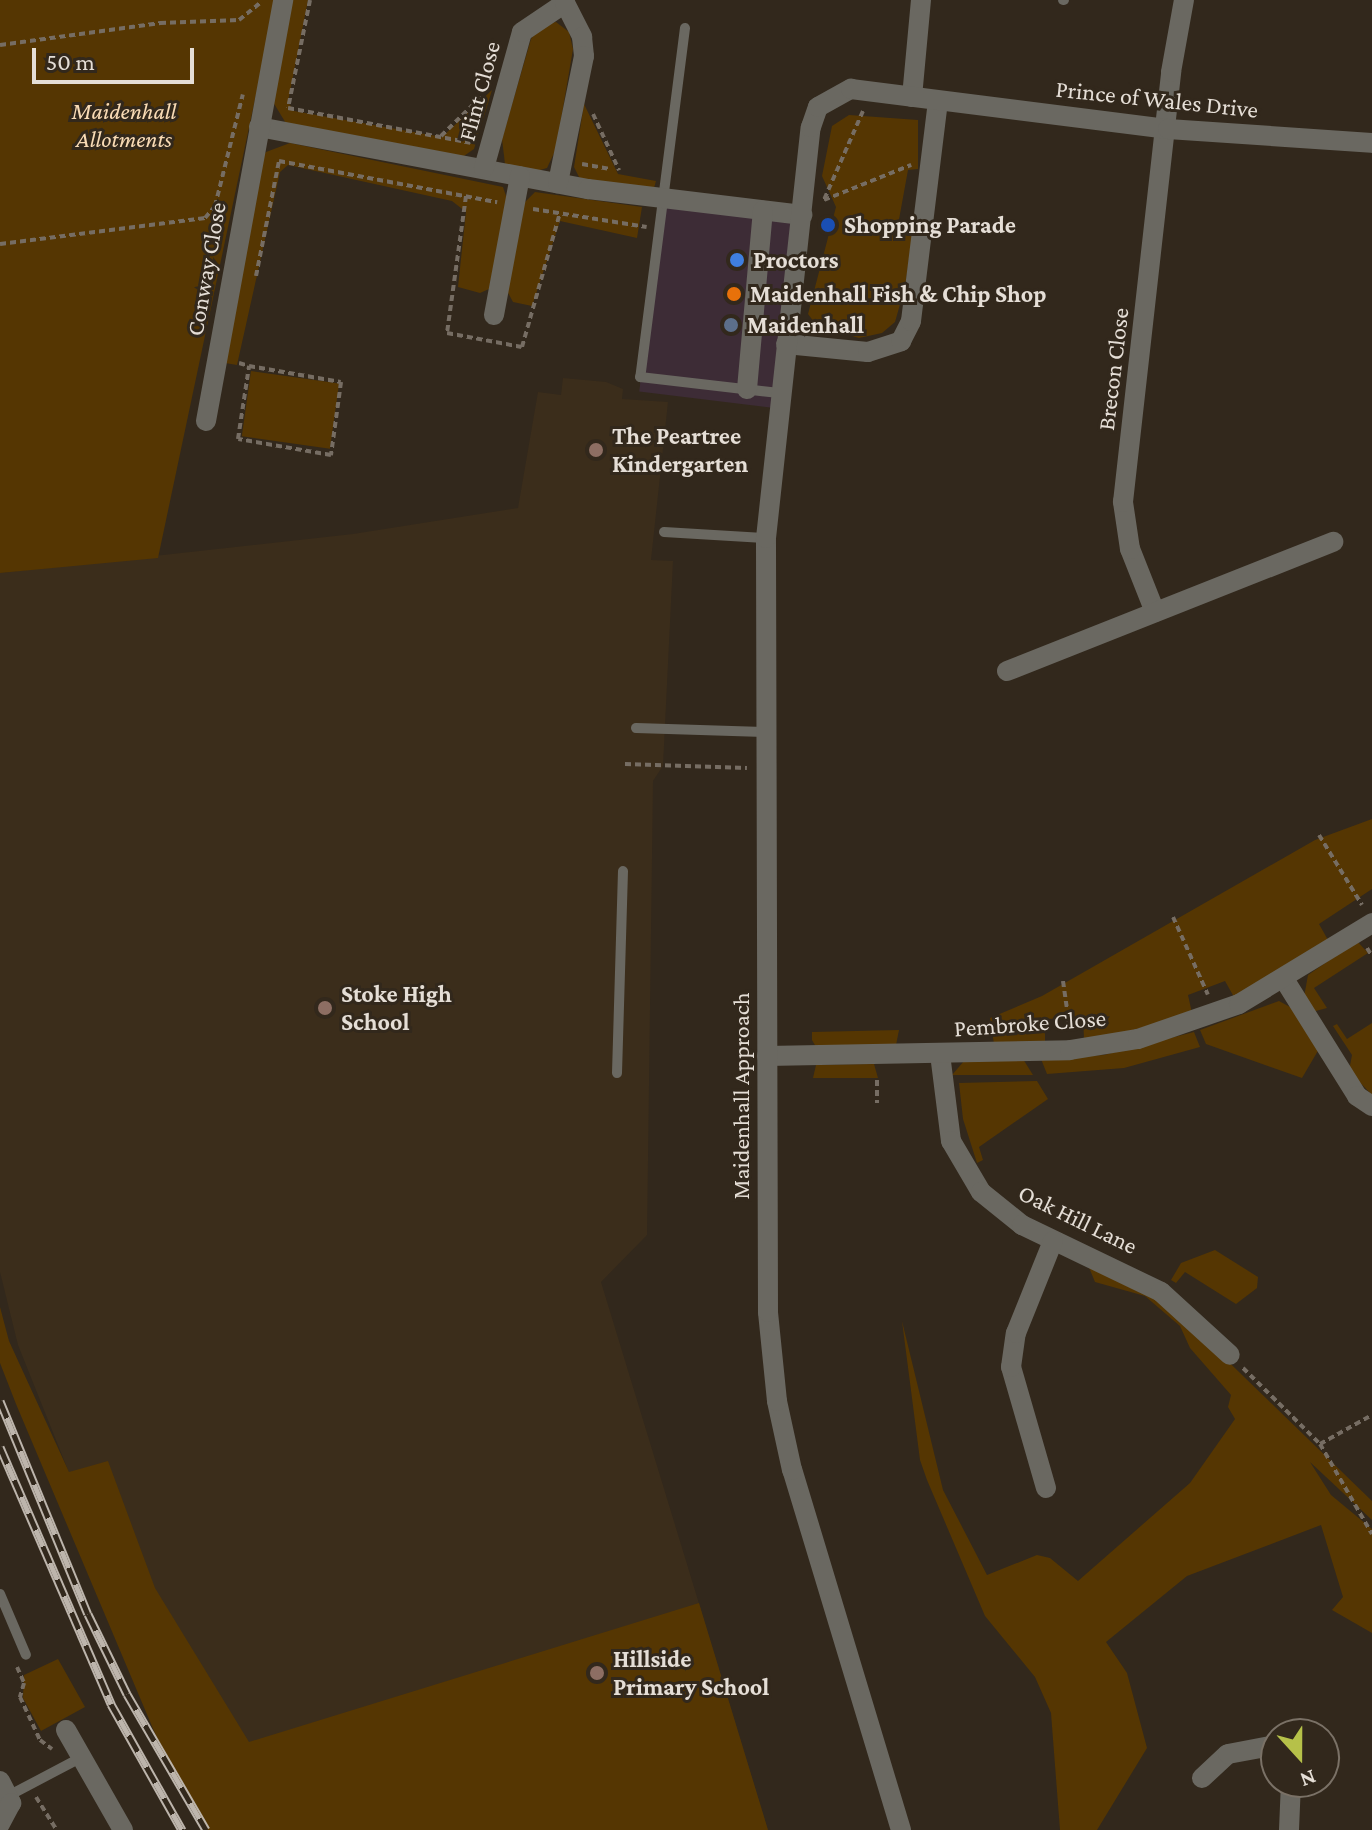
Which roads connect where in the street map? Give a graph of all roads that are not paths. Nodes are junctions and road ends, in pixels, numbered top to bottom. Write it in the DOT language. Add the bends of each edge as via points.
graph roads {
  1 [pos="283,0"];
  2 [pos="921,0"];
  3 [pos="1184,0"];
  4 [pos="566,2"];
  5 [pos="685,28"];
  6 [pos="912,97"];
  7 [pos="938,102"];
  8 [pos="259,127"];
  9 [pos="1168,129"];
  10 [pos="1372,143"];
  11 [pos="487,158"];
  12 [pos="520,176"];
  13 [pos="558,183"];
  14 [pos="663,198"];
  15 [pos="763,211"];
  16 [pos="802,215"];
  17 [pos="494,315"];
  18 [pos="786,344"];
  19 [pos="747,389"];
  20 [pos="779,393"];
  21 [pos="206,421"];
  22 [pos="664,532"];
  23 [pos="766,538"];
  24 [pos="1333,542"];
  25 [pos="1155,612"];
  26 [pos="1007,671"];
  27 [pos="636,728"];
  28 [pos="766,732"];
  29 [pos="623,871"];
  30 [pos="1370,917"];
  31 [pos="1284,979"];
  32 [pos="940,1054"];
  33 [pos="767,1056"];
  34 [pos="617,1073"];
  35 [pos="1372,1106"];
  36 [pos="1053,1241"];
  37 [pos="1230,1355"];
  38 [pos="1046,1488"];
  39 [pos="0,1594"];
  40 [pos="26,1655"];
  41 [pos="66,1730"];
  42 [pos="1260,1748"];
  43 [pos="76,1760"];
  44 [pos="1202,1778"];
  45 [pos="5,1788"];
  46 [pos="1290,1798"];
  47 [pos="0,1824"];
  48 [pos="123,1830"];
  49 [pos="901,1830"];
  50 [pos="1289,1830"];
  1 -- 8 [label="street, Conway Close"];
  2 -- 6 [label="street"];
  3 -- 9 [label="street, Brecon Close" via="1171,72"];
  4 -- 11 [label="street, Flint Close" via="522,32"];
  4 -- 13 [label="street, Flint Close" via="582,37"];
  5 -- 14 [label="lane"];
  6 -- 7 [label="street, Prince of Wales Drive"];
  6 -- 16 [label="street, Prince of Wales Drive" via="869,90 833,94 818,107"];
  7 -- 9 [label="street, Prince of Wales Drive"];
  7 -- 18 [label="street" via="911,321 901,341 868,352"];
  8 -- 11 [label="street"];
  8 -- 21 [label="street, Conway Close"];
  9 -- 10 [label="street, Prince of Wales Drive"];
  9 -- 25 [label="street, Brecon Close" via="1123,502 1130,549"];
  11 -- 12 [label="street"];
  12 -- 13 [label="street"];
  12 -- 17 [label="street"];
  13 -- 14 [label="street"];
  14 -- 15 [label="street"];
  14 -- 19 [label="lane" via="640,377"];
  15 -- 16 [label="street"];
  15 -- 19 [label="street"];
  16 -- 18 [label="street, Maidenhall Approach"];
  18 -- 20 [label="street, Maidenhall Approach"];
  19 -- 20 [label="lane"];
  20 -- 23 [label="street, Maidenhall Approach"];
  22 -- 23 [label="lane"];
  23 -- 28 [label="street, Maidenhall Approach"];
  24 -- 25 [label="street"];
  25 -- 26 [label="street"];
  27 -- 28 [label="lane"];
  28 -- 33 [label="street, Maidenhall Approach"];
  29 -- 34 [label="lane"];
  30 -- 31 [label="street, Pembroke Close"];
  31 -- 32 [label="street, Pembroke Close" via="1216,1013 1138,1039 1070,1050"];
  31 -- 35 [label="street" via="1357,1096"];
  32 -- 33 [label="street, Pembroke Close"];
  32 -- 36 [label="street, Oak Hill Lane" via="947,1126 961,1166 1000,1210"];
  33 -- 49 [label="street, Maidenhall Approach" via="768,1312 777,1401 805,1513"];
  36 -- 37 [label="street, Oak Hill Lane" via="1139,1278"];
  36 -- 38 [label="street" via="1011,1358 1015,1395"];
  39 -- 40 [label="lane"];
  41 -- 43 [label="street"];
  42 -- 44 [label="street" via="1228,1754"];
  43 -- 45 [label="lane"];
  43 -- 48 [label="street"];
  45 -- 47 [label="street" via="9,1810"];
  46 -- 50 [label="street"];
}
